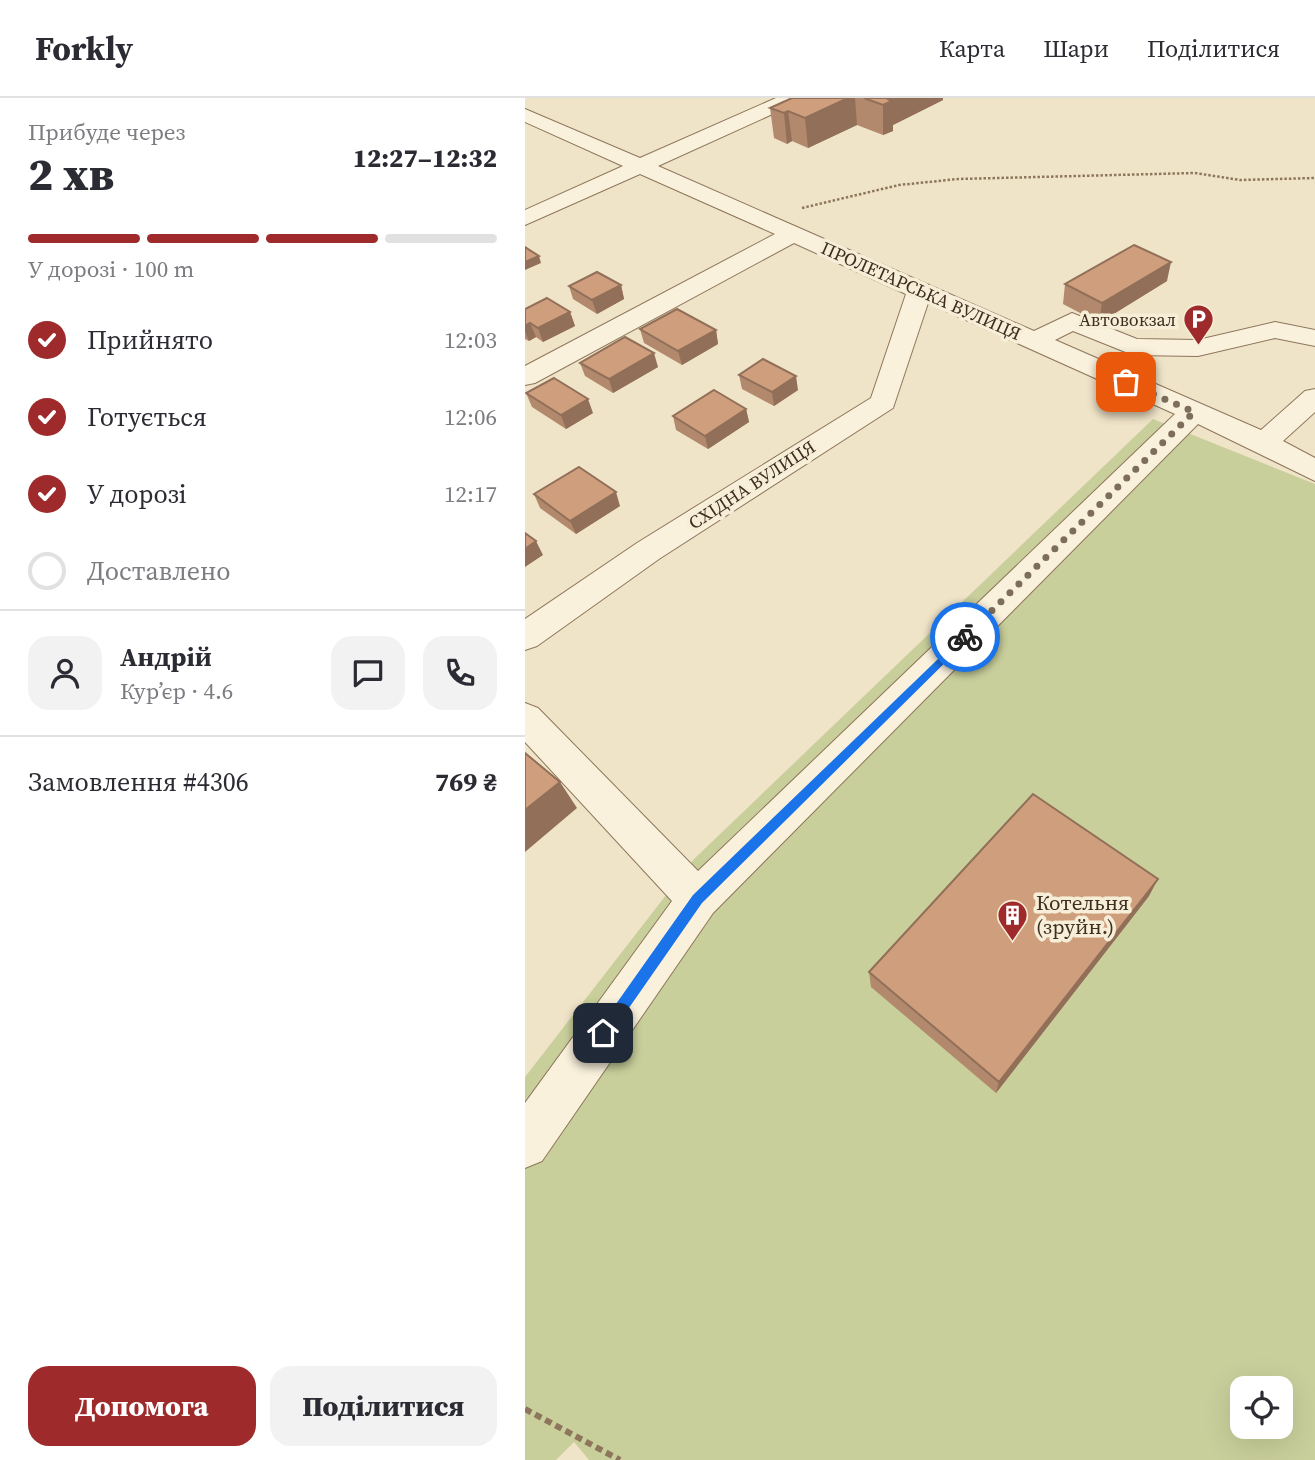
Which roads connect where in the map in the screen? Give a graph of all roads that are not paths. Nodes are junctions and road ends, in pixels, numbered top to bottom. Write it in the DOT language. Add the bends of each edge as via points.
graph roads {
  1 [pos="792,98"];
  2 [pos="525,115"];
  3 [pos="643,167"];
  4 [pos="525,218"];
  5 [pos="792,222"];
  6 [pos="920,290"];
  7 [pos="1315,338"];
  8 [pos="1035,341"];
  9 [pos="525,377"];
  10 [pos="1315,397"];
  11 [pos="1194,412"];
  12 [pos="1264,443"];
  13 [pos="1315,471"];
  14 [pos="525,638"];
  15 [pos="525,718"];
  16 [pos="698,899"];
  17 [pos="525,1144"];
  1 -- 3 [label="street"];
  2 -- 3 [label="street, ПРОЛЕТАРСЬКА ВУЛИЦЯ"];
  3 -- 4 [label="street"];
  3 -- 5 [label="street, ПРОЛЕТАРСЬКА ВУЛИЦЯ"];
  5 -- 6 [label="street, ПРОЛЕТАРСЬКА ВУЛИЦЯ"];
  5 -- 9 [label="street"];
  6 -- 8 [label="street, ПРОЛЕТАРСЬКА ВУЛИЦЯ"];
  6 -- 14 [label="street, СХІДНА ВУЛИЦЯ" via="883,401 648,551"];
  7 -- 8 [label="street" via="1275,330 1198,348 1133,347 1072,321"];
  8 -- 11 [label="street, ПРОЛЕТАРСЬКА ВУЛИЦЯ"];
  10 -- 12 [label="street"];
  11 -- 12 [label="street, ПРОЛЕТАРСЬКА ВУЛИЦЯ"];
  11 -- 16 [label="street"];
  12 -- 13 [label="street, ПРОЛЕТАРСЬКА ВУЛИЦЯ"];
  15 -- 16 [label="street"];
  16 -- 17 [label="street"];
}
